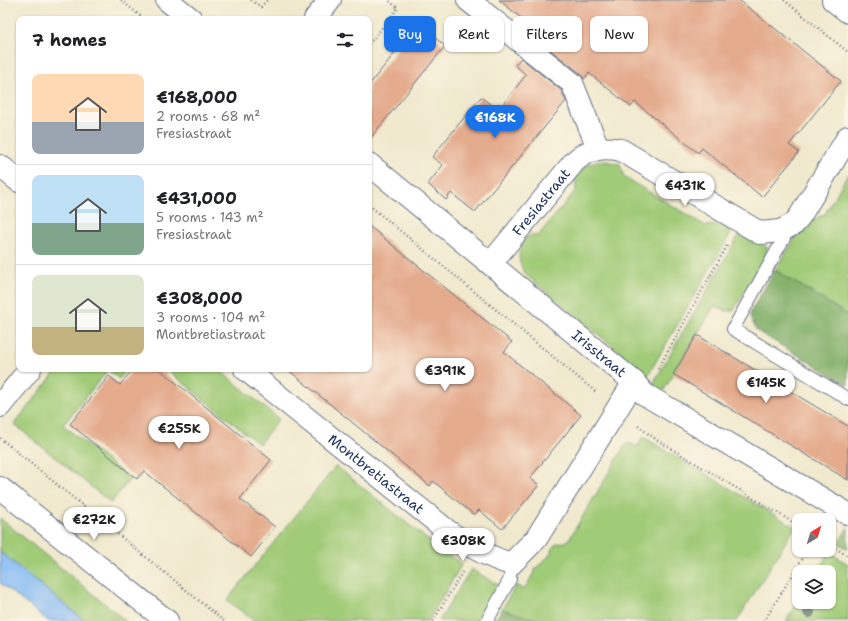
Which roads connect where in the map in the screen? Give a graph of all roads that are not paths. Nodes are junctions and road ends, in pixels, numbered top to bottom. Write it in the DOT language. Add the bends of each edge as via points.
graph roads {
  1 [pos="167,0"];
  2 [pos="330,0"];
  3 [pos="468,0"];
  4 [pos="833,0"];
  5 [pos="848,12"];
  6 [pos="187,16"];
  7 [pos="317,16"];
  8 [pos="848,137"];
  9 [pos="598,148"];
  10 [pos="0,166"];
  11 [pos="372,166"];
  12 [pos="16,179"];
  13 [pos="780,232"];
  14 [pos="491,263"];
  15 [pos="28,372"];
  16 [pos="249,372"];
  17 [pos="639,388"];
  18 [pos="848,399"];
  19 [pos="0,406"];
  20 [pos="0,488"];
  21 [pos="848,514"];
  22 [pos="511,564"];
  23 [pos="167,621"];
  24 [pos="487,621"];
  1 -- 6 [label="street"];
  2 -- 7 [label="street"];
  3 -- 9 [label="street" via="572,83"];
  4 -- 5 [label="street"];
  8 -- 13 [label="street" via="800,216 794,224"];
  9 -- 13 [label="street" via="609,147 632,156 760,233"];
  9 -- 14 [label="street, Fresiastraat" via="581,155 574,162"];
  10 -- 12 [label="street"];
  11 -- 14 [label="street, Irisstraat"];
  13 -- 18 [label="lane" via="784,238 733,329"];
  14 -- 17 [label="street, Irisstraat"];
  15 -- 19 [label="street"];
  16 -- 22 [label="street, Montbretiastraat" via="449,532 476,550"];
  17 -- 21 [label="street, Irisstraat"];
  17 -- 22 [label="street" via="536,539"];
  20 -- 23 [label="street"];
  22 -- 24 [label="lane" via="510,580"];
}
